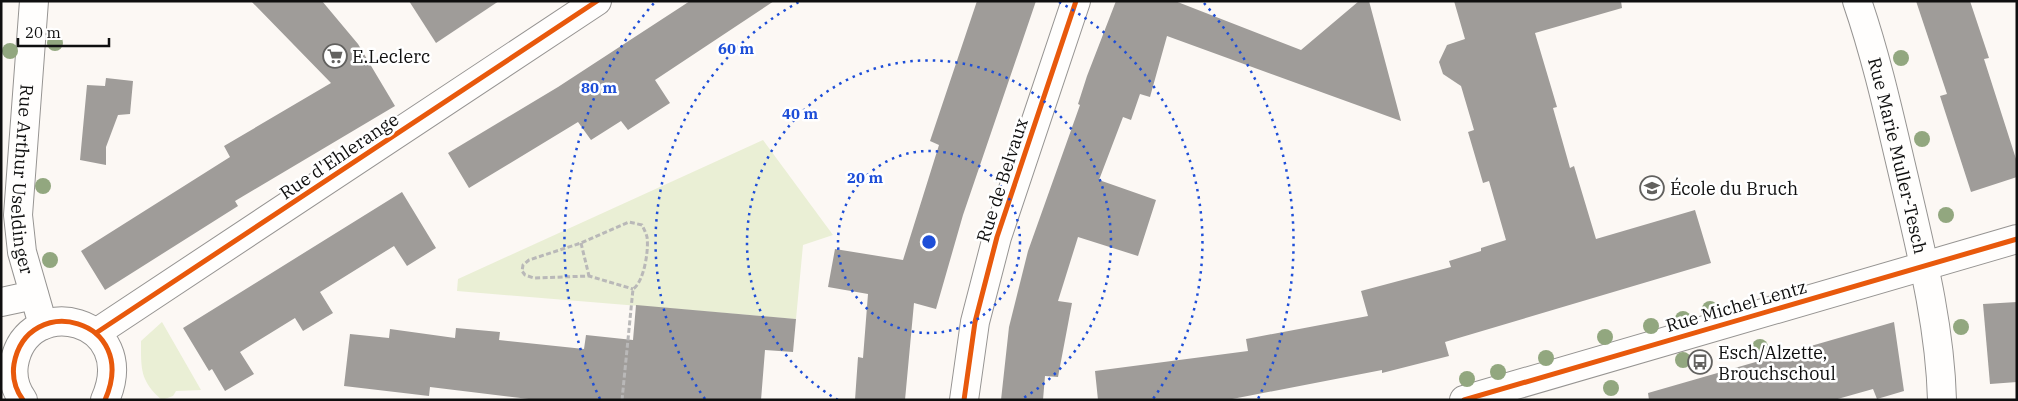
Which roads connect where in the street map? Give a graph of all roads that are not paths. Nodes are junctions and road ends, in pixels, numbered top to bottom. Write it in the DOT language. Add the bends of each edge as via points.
graph roads {
  1 [pos="34,1"];
  2 [pos="597,1"];
  3 [pos="1076,1"];
  4 [pos="1858,1"];
  5 [pos="2017,239"];
  6 [pos="1925,265"];
  7 [pos="34,295"];
  8 [pos="1,302"];
  9 [pos="43,325"];
  10 [pos="96,334"];
  11 [pos="14,397"];
  12 [pos="105,400"];
  13 [pos="964,400"];
  14 [pos="1464,400"];
  15 [pos="1942,400"];
  1 -- 7 [label="street, Rue Arthur Useldinger" via="18,215 22,252"];
  2 -- 10 [label="street, Rue d'Ehlerange"];
  3 -- 13 [label="street, Rue de Belvaux" via="997,237 974,322"];
  4 -- 6 [label="street, Rue Marie Muller-Tesch" via="1873,47"];
  5 -- 6 [label="street, Rue Michel Lentz"];
  6 -- 14 [label="street, Rue Michel Lentz"];
  6 -- 15 [label="street, Rue Marie Muller-Tesch"];
  7 -- 8 [label="street"];
  7 -- 9 [label="street, Rue Arthur Useldinger"];
  9 -- 10 [label="street" via="62,321 81,324"];
  9 -- 11 [label="street" via="27,336 16,353"];
  10 -- 12 [label="street" via="108,348 113,365 112,384"];
}
